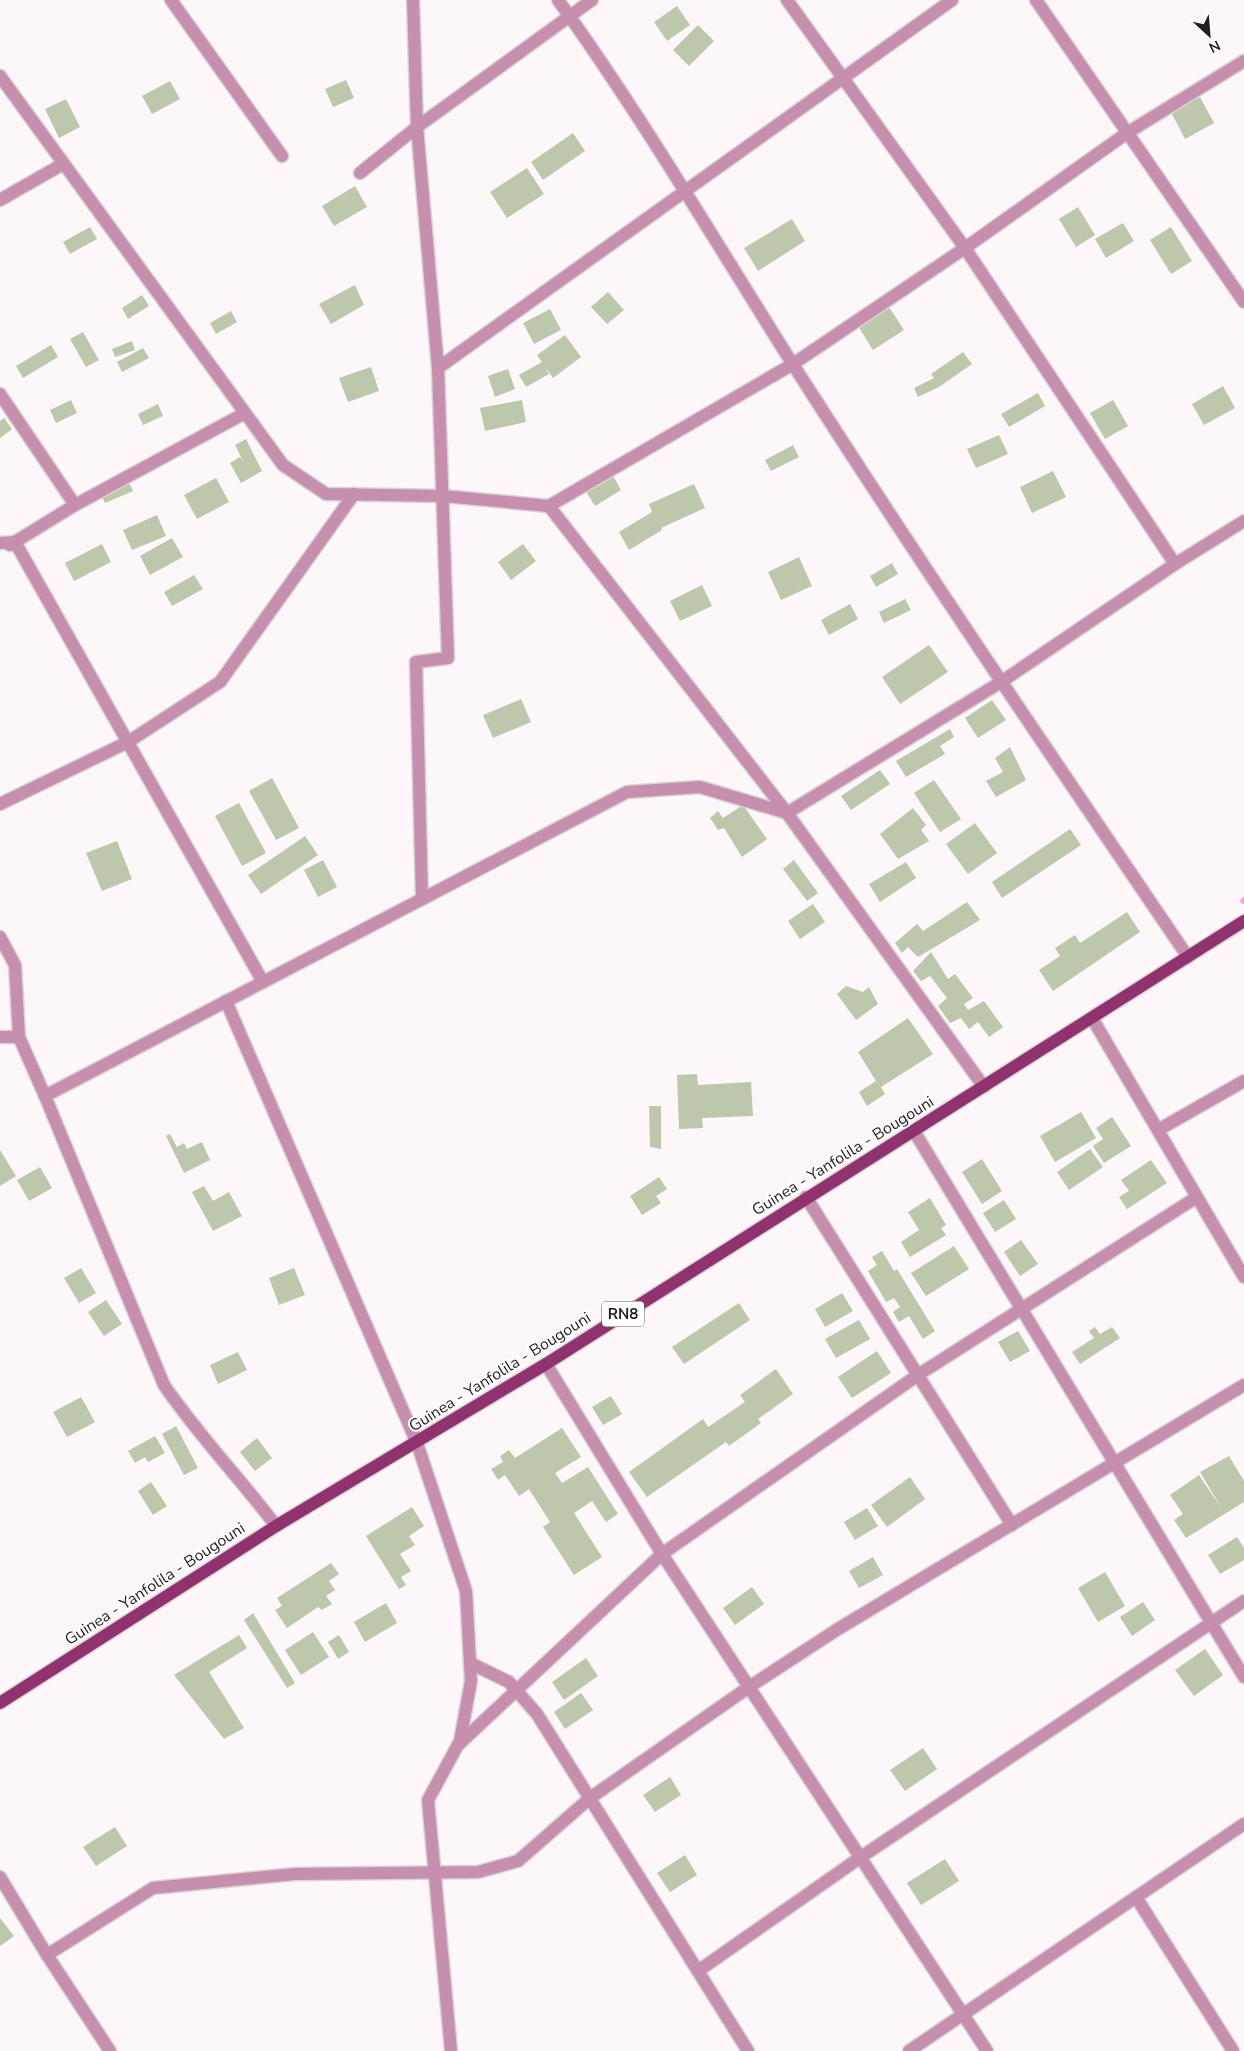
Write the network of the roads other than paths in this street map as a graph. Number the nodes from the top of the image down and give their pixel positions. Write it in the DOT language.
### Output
graph roads {
  1 [pos="171,0"];
  2 [pos="413,0"];
  3 [pos="558,0"];
  4 [pos="592,0"];
  5 [pos="787,0"];
  6 [pos="952,0"];
  7 [pos="1036,0"];
  8 [pos="569,16"];
  9 [pos="1244,61"];
  10 [pos="0,76"];
  11 [pos="844,78"];
  12 [pos="417,127"];
  13 [pos="1127,133"];
  14 [pos="282,156"];
  15 [pos="63,164"];
  16 [pos="360,173"];
  17 [pos="685,192"];
  18 [pos="0,200"];
  19 [pos="964,248"];
  20 [pos="1244,302"];
  21 [pos="793,364"];
  22 [pos="438,368"];
  23 [pos="0,394"];
  24 [pos="245,413"];
  25 [pos="354,494"];
  26 [pos="443,496"];
  27 [pos="76,505"];
  28 [pos="549,506"];
  29 [pos="1244,521"];
  30 [pos="15,542"];
  31 [pos="0,543"];
  32 [pos="0,551"];
  33 [pos="1175,564"];
  34 [pos="1000,682"];
  35 [pos="128,742"];
  36 [pos="0,804"];
  37 [pos="787,813"];
  38 [pos="422,899"];
  39 [pos="1244,921"];
  40 [pos="0,937"];
  41 [pos="1188,957"];
  42 [pos="263,982"];
  43 [pos="226,1001"];
  44 [pos="1092,1018"];
  45 [pos="0,1037"];
  46 [pos="19,1037"];
  47 [pos="1244,1081"];
  48 [pos="984,1087"];
  49 [pos="45,1096"];
  50 [pos="914,1130"];
  51 [pos="1158,1130"];
  52 [pos="1197,1196"];
  53 [pos="806,1197"];
  54 [pos="1244,1277"];
  55 [pos="1022,1307"];
  56 [pos="546,1364"];
  57 [pos="918,1375"];
  58 [pos="1244,1385"];
  59 [pos="416,1443"];
  60 [pos="1115,1463"];
  61 [pos="1012,1524"];
  62 [pos="276,1526"];
  63 [pos="662,1554"];
  64 [pos="1244,1601"];
  65 [pos="1213,1623"];
  66 [pos="470,1663"];
  67 [pos="1244,1676"];
  68 [pos="749,1687"];
  69 [pos="517,1690"];
  70 [pos="0,1703"];
  71 [pos="456,1747"];
  72 [pos="590,1798"];
  73 [pos="1244,1824"];
  74 [pos="861,1857"];
  75 [pos="435,1873"];
  76 [pos="0,1877"];
  77 [pos="1136,1897"];
  78 [pos="47,1955"];
  79 [pos="698,1971"];
  80 [pos="963,2014"];
  81 [pos="110,2051"];
  82 [pos="451,2051"];
  83 [pos="748,2051"];
  84 [pos="909,2051"];
  85 [pos="987,2051"];
  86 [pos="1233,2051"];
  1 -- 14 [label="street"];
  2 -- 12 [label="street"];
  3 -- 8 [label="street"];
  4 -- 8 [label="street"];
  5 -- 11 [label="street"];
  6 -- 11 [label="street"];
  7 -- 13 [label="street"];
  8 -- 12 [label="street"];
  8 -- 17 [label="street"];
  9 -- 13 [label="street"];
  10 -- 15 [label="street"];
  11 -- 17 [label="street"];
  11 -- 19 [label="street"];
  12 -- 16 [label="street"];
  12 -- 22 [label="street"];
  13 -- 19 [label="street"];
  13 -- 20 [label="street"];
  15 -- 18 [label="street"];
  15 -- 24 [label="street"];
  17 -- 21 [label="street"];
  17 -- 22 [label="street"];
  19 -- 21 [label="street"];
  19 -- 33 [label="street"];
  21 -- 28 [label="street"];
  21 -- 34 [label="street"];
  22 -- 26 [label="street"];
  23 -- 27 [label="street"];
  24 -- 25 [label="street"];
  24 -- 27 [label="street"];
  25 -- 26 [label="street"];
  25 -- 35 [label="street"];
  26 -- 28 [label="street"];
  26 -- 38 [label="street"];
  27 -- 30 [label="street"];
  28 -- 37 [label="street"];
  29 -- 33 [label="street"];
  30 -- 31 [label="street"];
  30 -- 32 [label="street"];
  30 -- 35 [label="street"];
  33 -- 34 [label="street"];
  34 -- 37 [label="street"];
  34 -- 41 [label="street"];
  35 -- 36 [label="street"];
  35 -- 42 [label="street"];
  37 -- 38 [label="street"];
  37 -- 48 [label="street"];
  38 -- 42 [label="street"];
  39 -- 41 [label="main road, Guinea - Yanfolila - Bougouni / RN8"];
  40 -- 46 [label="street"];
  41 -- 44 [label="main road, Guinea - Yanfolila - Bougouni / RN8"];
  42 -- 43 [label="street"];
  43 -- 49 [label="street"];
  43 -- 59 [label="street"];
  44 -- 48 [label="main road, Guinea - Yanfolila - Bougouni / RN8"];
  44 -- 51 [label="street"];
  45 -- 46 [label="street"];
  46 -- 49 [label="street"];
  47 -- 51 [label="street"];
  48 -- 50 [label="main road, Guinea - Yanfolila - Bougouni / RN8"];
  49 -- 62 [label="street"];
  50 -- 53 [label="main road, Guinea - Yanfolila - Bougouni / RN8"];
  50 -- 55 [label="street"];
  51 -- 52 [label="street"];
  52 -- 54 [label="street"];
  52 -- 55 [label="street"];
  53 -- 56 [label="main road, Guinea - Yanfolila - Bougouni / RN8"];
  53 -- 57 [label="street"];
  55 -- 57 [label="street"];
  55 -- 60 [label="street"];
  56 -- 59 [label="main road, Guinea - Yanfolila - Bougouni / RN8"];
  56 -- 63 [label="street"];
  57 -- 61 [label="street"];
  57 -- 63 [label="street"];
  58 -- 60 [label="street"];
  59 -- 62 [label="main road, Guinea - Yanfolila - Bougouni / RN8"];
  59 -- 66 [label="street"];
  60 -- 61 [label="street"];
  60 -- 65 [label="street"];
  61 -- 68 [label="street"];
  62 -- 70 [label="main road, Guinea - Yanfolila - Bougouni / RN8"];
  63 -- 68 [label="street"];
  63 -- 69 [label="street"];
  64 -- 65 [label="street"];
  65 -- 67 [label="street"];
  65 -- 74 [label="street"];
  66 -- 69 [label="street"];
  66 -- 71 [label="street"];
  68 -- 72 [label="street"];
  68 -- 74 [label="street"];
  69 -- 71 [label="street"];
  69 -- 72 [label="street"];
  71 -- 75 [label="street"];
  72 -- 75 [label="street"];
  72 -- 79 [label="street"];
  73 -- 77 [label="street"];
  74 -- 79 [label="street"];
  74 -- 80 [label="street"];
  75 -- 78 [label="street"];
  75 -- 82 [label="street"];
  76 -- 78 [label="street"];
  77 -- 80 [label="street"];
  77 -- 86 [label="street"];
  78 -- 81 [label="street"];
  79 -- 83 [label="street"];
  80 -- 84 [label="street"];
  80 -- 85 [label="street"];
}
